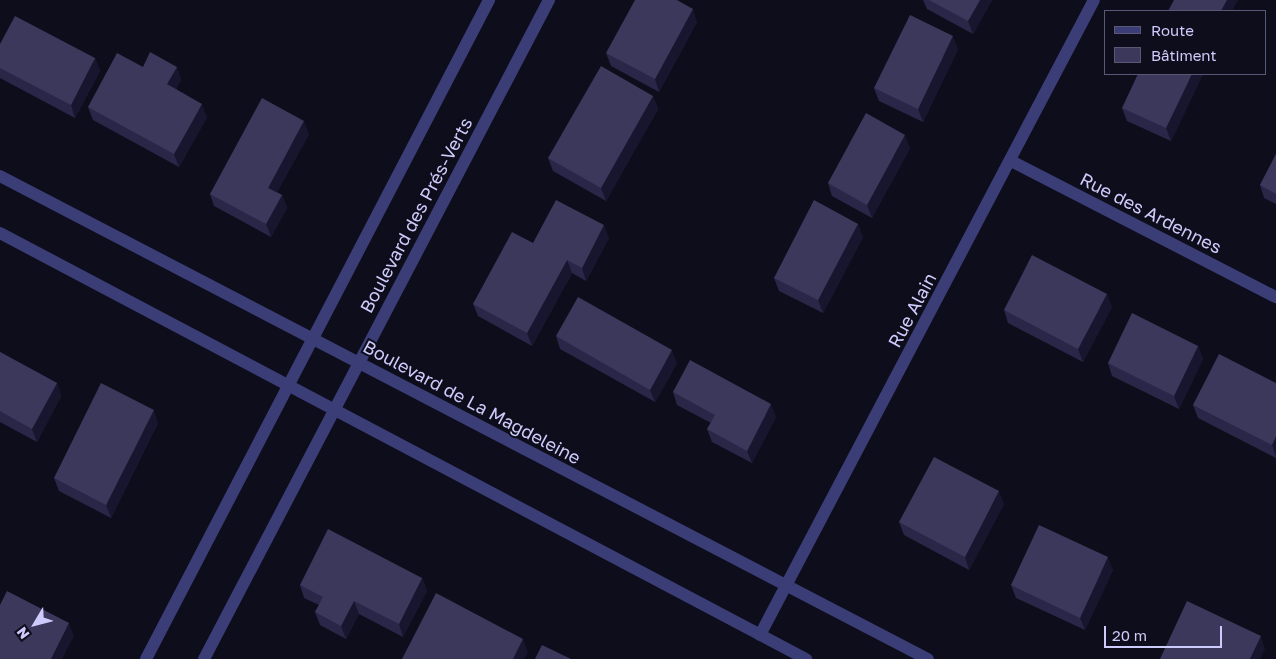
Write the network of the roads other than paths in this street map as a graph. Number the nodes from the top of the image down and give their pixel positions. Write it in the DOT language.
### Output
graph roads {
  1 [pos="489,0"];
  2 [pos="548,0"];
  3 [pos="1094,0"];
  4 [pos="1011,161"];
  5 [pos="0,176"];
  6 [pos="0,233"];
  7 [pos="1276,297"];
  8 [pos="312,338"];
  9 [pos="358,362"];
  10 [pos="288,386"];
  11 [pos="333,410"];
  12 [pos="786,585"];
  13 [pos="760,635"];
  14 [pos="146,659"];
  15 [pos="204,659"];
  16 [pos="806,659"];
  17 [pos="928,659"];
  1 -- 8 [label="street, Boulevard des Prés-Verts"];
  2 -- 9 [label="street, Boulevard des Prés-Verts"];
  3 -- 4 [label="street, Rue Alain"];
  4 -- 7 [label="street, Rue des Ardennes"];
  4 -- 12 [label="street, Rue Alain"];
  5 -- 8 [label="street, Boulevard de La Magdeleine"];
  6 -- 10 [label="street"];
  8 -- 9 [label="street, Boulevard de La Magdeleine"];
  8 -- 10 [label="street, Boulevard des Prés-Verts"];
  9 -- 11 [label="street, Boulevard des Prés-Verts"];
  9 -- 12 [label="street, Boulevard de La Magdeleine"];
  10 -- 11 [label="street"];
  10 -- 14 [label="street, Boulevard des Prés-Verts"];
  11 -- 13 [label="street"];
  11 -- 15 [label="street, Boulevard des Prés-Verts"];
  12 -- 13 [label="street, Rue Alain"];
  12 -- 17 [label="street, Boulevard de La Magdeleine"];
  13 -- 16 [label="street"];
}
